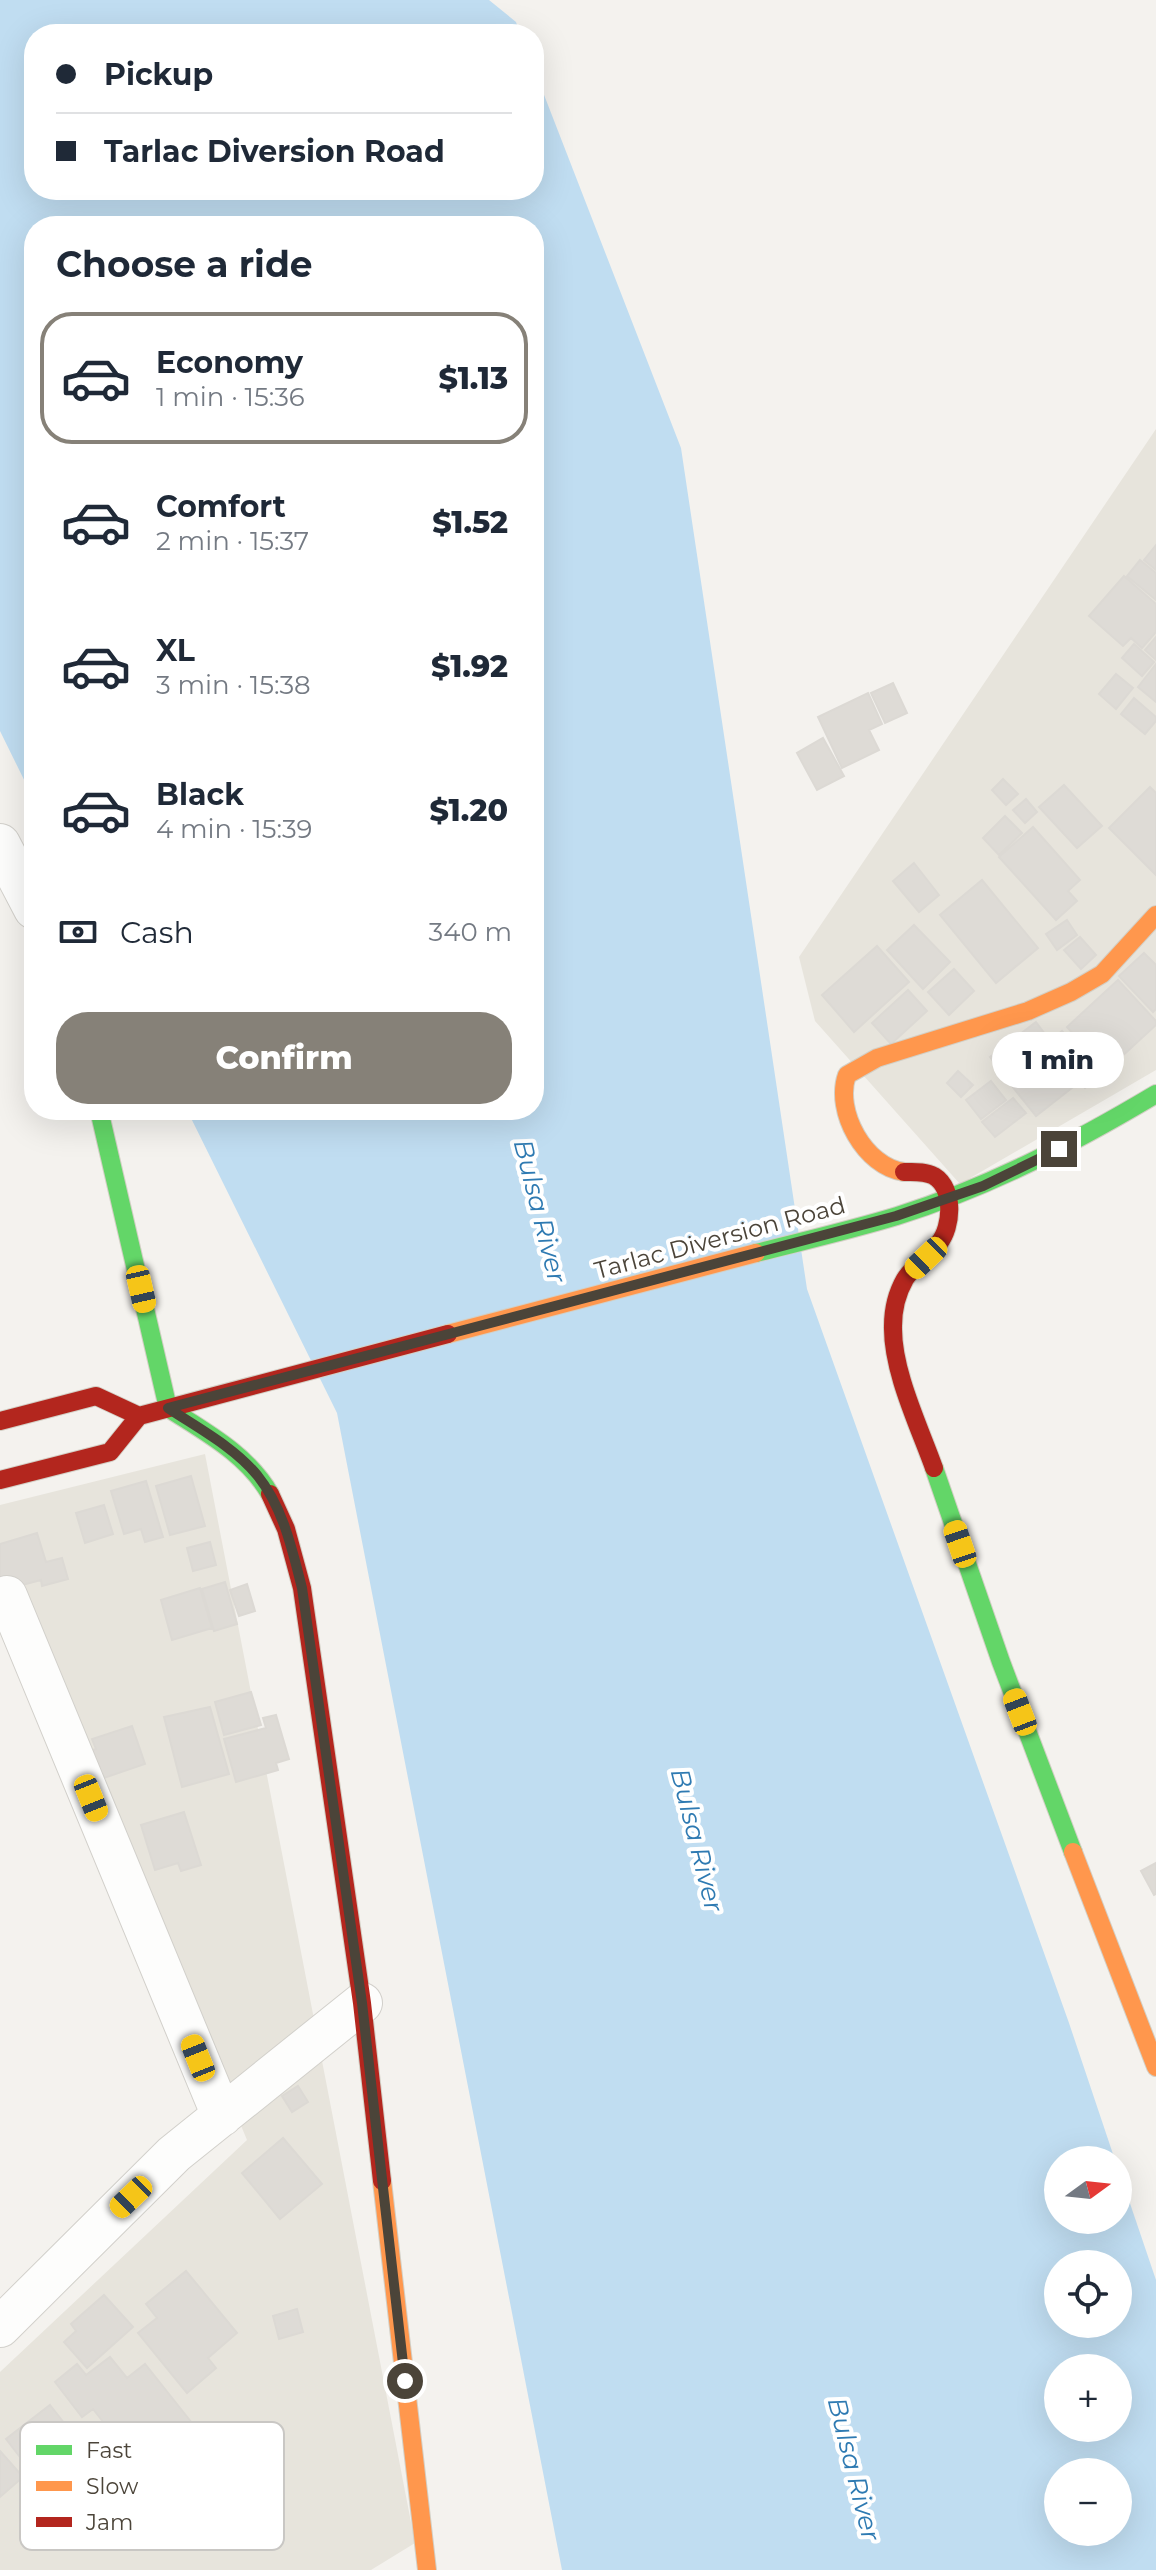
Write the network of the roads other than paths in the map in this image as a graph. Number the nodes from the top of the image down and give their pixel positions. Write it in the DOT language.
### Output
graph roads {
  1 [pos="0,844"];
  2 [pos="24,890"];
  3 [pos="1156,915"];
  4 [pos="1156,1094"];
  5 [pos="101,1120"];
  6 [pos="948,1199"];
  7 [pos="168,1408"];
  8 [pos="139,1416"];
  9 [pos="0,1421"];
  10 [pos="0,1480"];
  11 [pos="7,1596"];
  12 [pos="362,2003"];
  13 [pos="1156,2067"];
  14 [pos="222,2116"];
  15 [pos="0,2327"];
  16 [pos="427,2570"];
  1 -- 2 [label="street"];
  3 -- 6 [label="street"];
  4 -- 6 [label="street, Tarlac Diversion Road"];
  5 -- 7 [label="street"];
  6 -- 7 [label="street, Tarlac Diversion Road"];
  6 -- 13 [label="street"];
  7 -- 8 [label="street, Tarlac Diversion Road"];
  7 -- 12 [label="street"];
  8 -- 9 [label="street"];
  8 -- 10 [label="street"];
  11 -- 14 [label="street"];
  12 -- 14 [label="street"];
  12 -- 16 [label="street"];
  14 -- 15 [label="street"];
}
